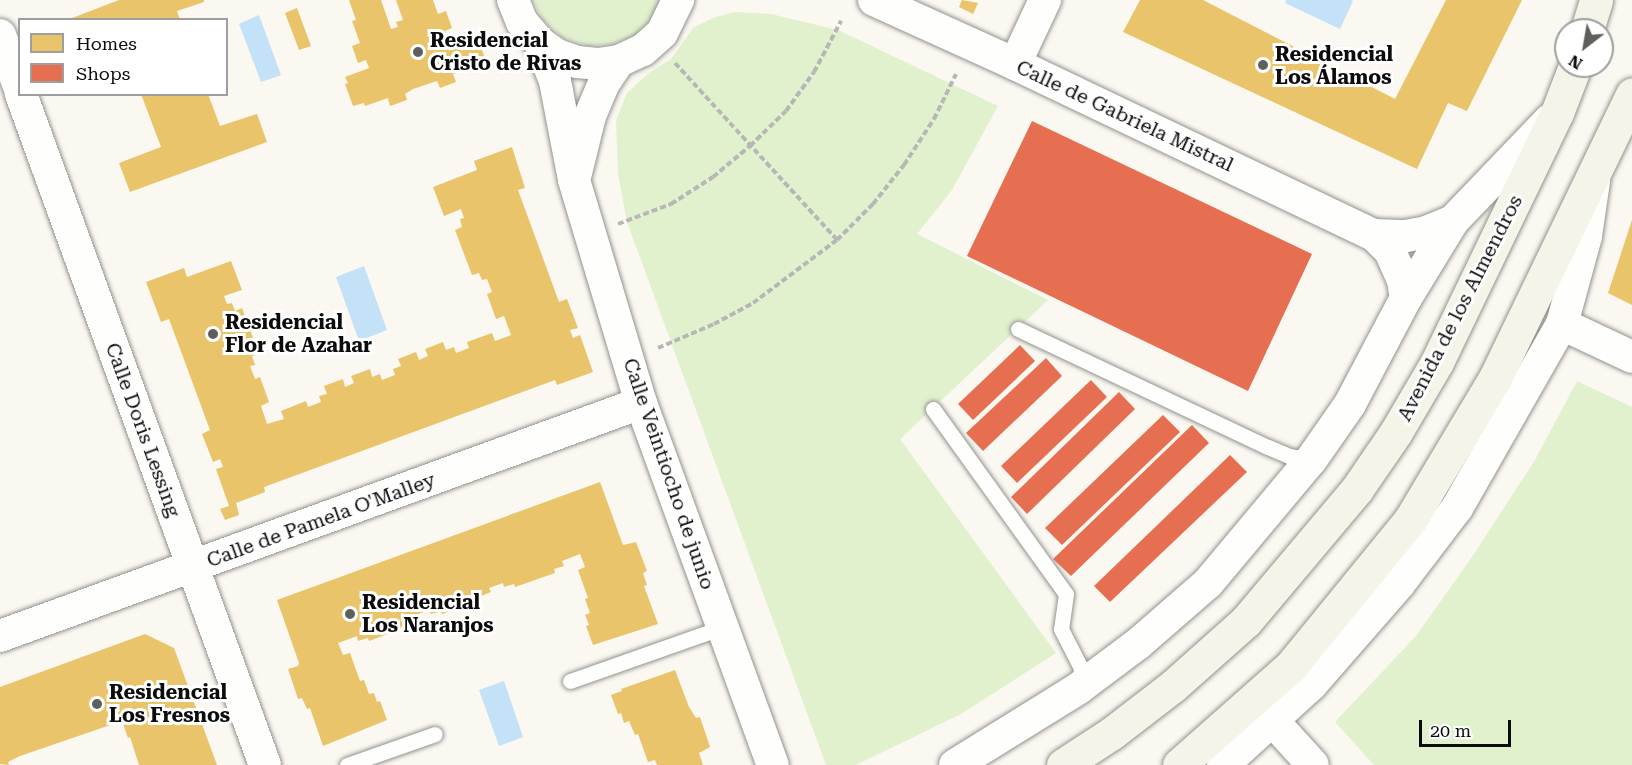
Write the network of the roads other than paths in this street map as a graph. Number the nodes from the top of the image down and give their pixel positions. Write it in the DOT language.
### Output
graph roads {
  1 [pos="513,0"];
  2 [pos="874,0"];
  3 [pos="1596,0"];
  4 [pos="1038,2"];
  5 [pos="685,4"];
  6 [pos="1591,18"];
  7 [pos="0,35"];
  8 [pos="540,43"];
  9 [pos="619,61"];
  10 [pos="1015,64"];
  11 [pos="1570,78"];
  12 [pos="18,84"];
  13 [pos="1632,94"];
  14 [pos="22,96"];
  15 [pos="1557,113"];
  16 [pos="1594,174"];
  17 [pos="574,180"];
  18 [pos="1453,221"];
  19 [pos="1374,235"];
  20 [pos="1406,298"];
  21 [pos="1562,324"];
  22 [pos="1018,329"];
  23 [pos="1632,357"];
  24 [pos="641,403"];
  25 [pos="933,409"];
  26 [pos="1311,460"];
  27 [pos="193,566"];
  28 [pos="723,627"];
  29 [pos="0,636"];
  30 [pos="570,681"];
  31 [pos="1079,688"];
  32 [pos="1273,721"];
  33 [pos="435,734"];
  34 [pos="265,765"];
  35 [pos="347,765"];
  36 [pos="773,765"];
  37 [pos="955,765"];
  38 [pos="1063,765"];
  39 [pos="1179,765"];
  40 [pos="1223,765"];
  41 [pos="1313,765"];
  1 -- 8 [label="street"];
  2 -- 10 [label="street, Calle de Gabriela Mistral"];
  3 -- 6 [label="street"];
  4 -- 10 [label="street"];
  5 -- 9 [label="street"];
  7 -- 12 [label="street"];
  8 -- 9 [label="street"];
  8 -- 17 [label="street, Calle Veintiocho de junio"];
  9 -- 17 [label="street"];
  10 -- 19 [label="street, Calle de Gabriela Mistral"];
  11 -- 15 [label="street, Avenida de los Almendros"];
  13 -- 16 [label="street"];
  14 -- 27 [label="street, Calle Doris Lessing"];
  15 -- 18 [label="street, Avenida de los Almendros"];
  15 -- 38 [label="street, Avenida de los Almendros"];
  16 -- 21 [label="street"];
  16 -- 39 [label="street"];
  17 -- 24 [label="street, Calle Veintiocho de junio"];
  18 -- 19 [label="street, Calle de Gabriela Mistral"];
  18 -- 20 [label="street, Avenida de los Almendros"];
  19 -- 20 [label="street, Calle de Gabriela Mistral"];
  20 -- 26 [label="street, Avenida de los Almendros"];
  21 -- 23 [label="street"];
  21 -- 32 [label="street"];
  22 -- 26 [label="lane"];
  24 -- 27 [label="street, Calle de Pamela O'Malley"];
  24 -- 28 [label="street, Calle Veintiocho de junio"];
  25 -- 31 [label="lane"];
  26 -- 31 [label="street, Avenida de los Almendros"];
  27 -- 29 [label="street, Calle de Pamela O'Malley"];
  27 -- 34 [label="street, Calle Doris Lessing"];
  28 -- 30 [label="lane"];
  28 -- 36 [label="street, Calle Veintiocho de junio"];
  31 -- 37 [label="street, Avenida de los Almendros"];
  32 -- 40 [label="street"];
  32 -- 41 [label="street"];
  33 -- 35 [label="lane"];
}
